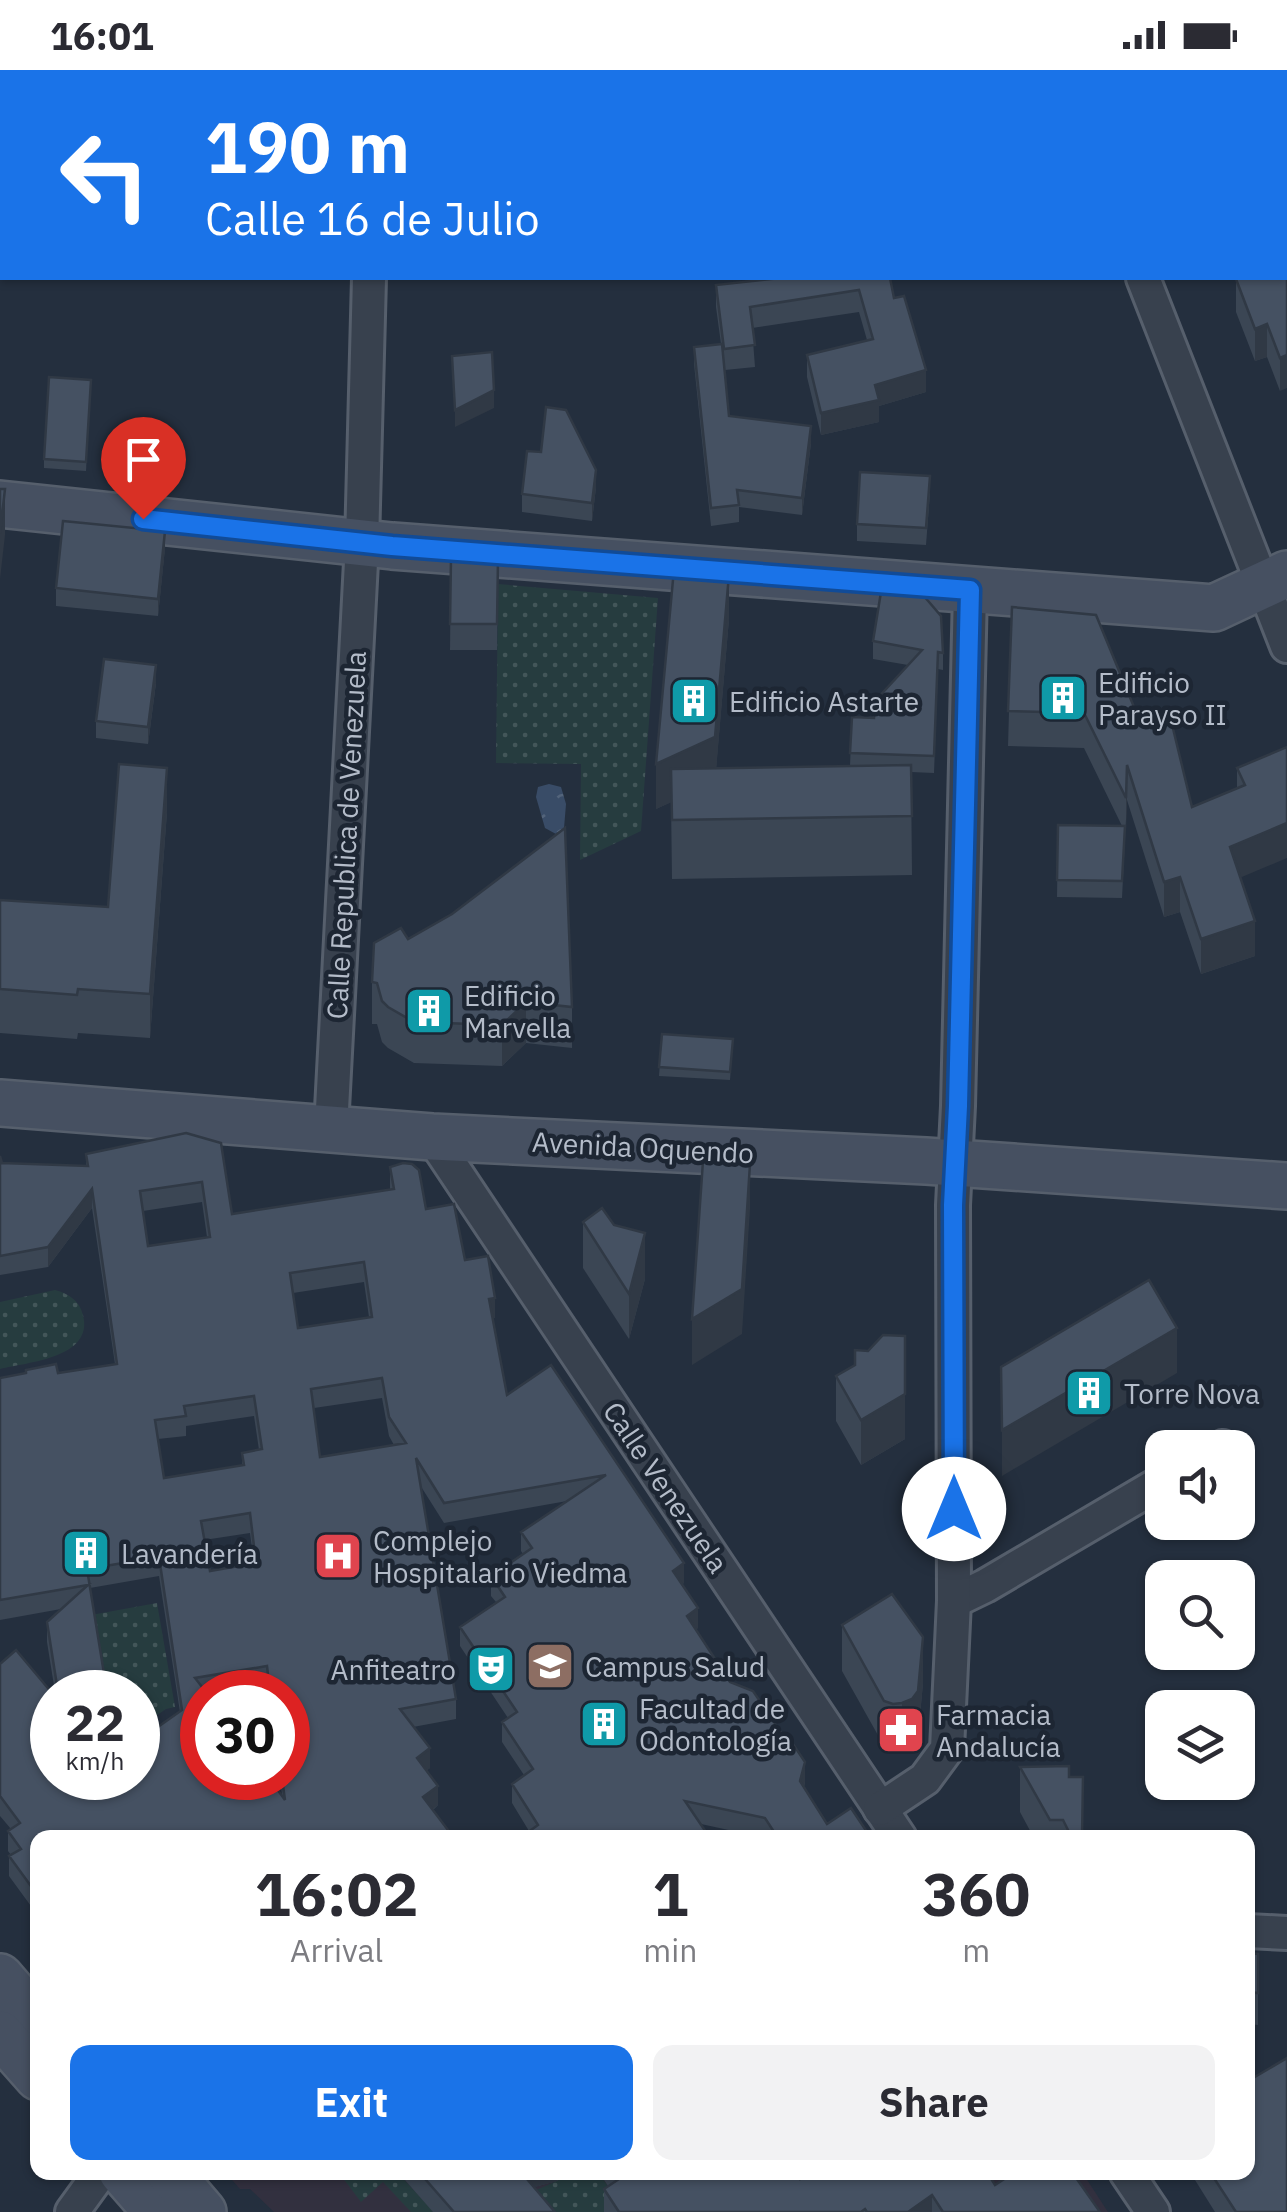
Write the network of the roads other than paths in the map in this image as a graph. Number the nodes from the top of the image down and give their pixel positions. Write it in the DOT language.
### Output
graph roads {
  1 [pos="370,280"];
  2 [pos="1144,280"];
  3 [pos="0,504"];
  4 [pos="362,543"];
  5 [pos="1274,580"];
  6 [pos="970,590"];
  7 [pos="1287,646"];
  8 [pos="0,1103"];
  9 [pos="331,1128"];
  10 [pos="432,1137"];
  11 [pos="956,1164"];
  12 [pos="1287,1186"];
  13 [pos="1145,1492"];
  14 [pos="954,1601"];
  15 [pos="880,1809"];
  16 [pos="894,1830"];
  17 [pos="1255,1931"];
  18 [pos="1287,1933"];
  19 [pos="0,1977"];
  20 [pos="30,2011"];
  21 [pos="0,2034"];
  22 [pos="30,2068"];
  23 [pos="95,2180"];
  24 [pos="129,2180"];
  25 [pos="176,2180"];
  26 [pos="1131,2180"];
  27 [pos="72,2212"];
  28 [pos="156,2212"];
  29 [pos="203,2212"];
  30 [pos="1152,2212"];
  1 -- 4 [label="street, Calle Republica de Venezuela"];
  2 -- 5 [label="street"];
  3 -- 4 [label="main road"];
  4 -- 6 [label="main road"];
  4 -- 9 [label="street, Calle Republica de Venezuela"];
  5 -- 6 [label="main road"];
  5 -- 7 [label="street"];
  6 -- 11 [label="street"];
  8 -- 9 [label="main road, Avenida Oquendo"];
  9 -- 10 [label="main road, Avenida Oquendo"];
  10 -- 11 [label="main road, Avenida Oquendo"];
  10 -- 15 [label="street, Calle Venezuela"];
  11 -- 12 [label="main road, Avenida Oquendo"];
  11 -- 14 [label="street"];
  13 -- 14 [label="street"];
  14 -- 15 [label="street"];
  15 -- 16 [label="street, Calle Venezuela"];
  17 -- 18 [label="street"];
  19 -- 20 [label="main road"];
  21 -- 22 [label="main road"];
  23 -- 27 [label="street"];
  24 -- 28 [label="main road"];
  25 -- 29 [label="main road"];
  26 -- 30 [label="street"];
}
